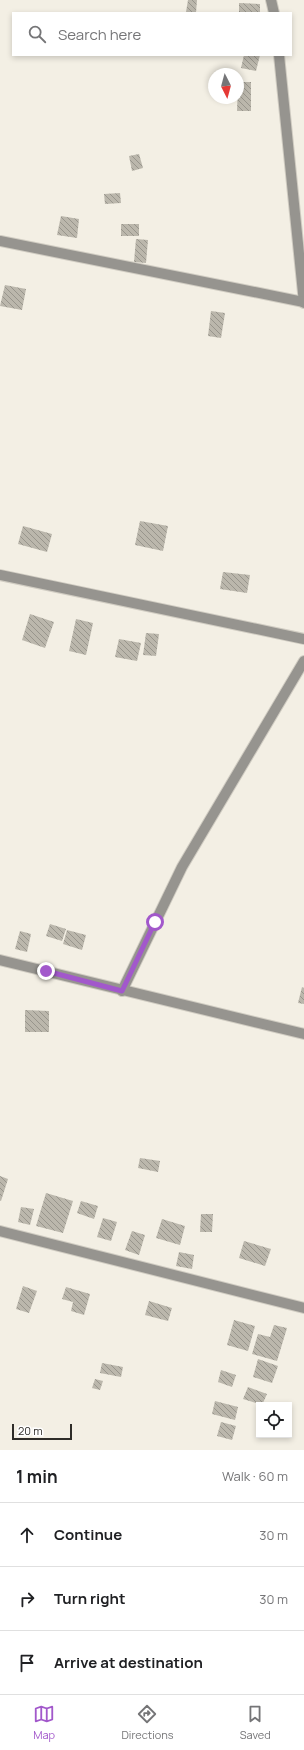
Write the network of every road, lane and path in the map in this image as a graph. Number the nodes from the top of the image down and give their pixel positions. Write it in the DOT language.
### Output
graph roads {
  1 [pos="270,0"];
  2 [pos="274,12"];
  3 [pos="279,56"];
  4 [pos="0,241"];
  5 [pos="304,302"];
  6 [pos="0,575"];
  7 [pos="304,639"];
  8 [pos="304,661"];
  9 [pos="0,960"];
  10 [pos="122,991"];
  11 [pos="304,1034"];
  12 [pos="0,1231"];
  13 [pos="304,1308"];
  1 -- 2 [label="street"];
  3 -- 5 [label="street"];
  4 -- 5 [label="street"];
  6 -- 7 [label="street"];
  8 -- 10 [label="street"];
  9 -- 10 [label="street"];
  10 -- 11 [label="street"];
  12 -- 13 [label="street"];
}
